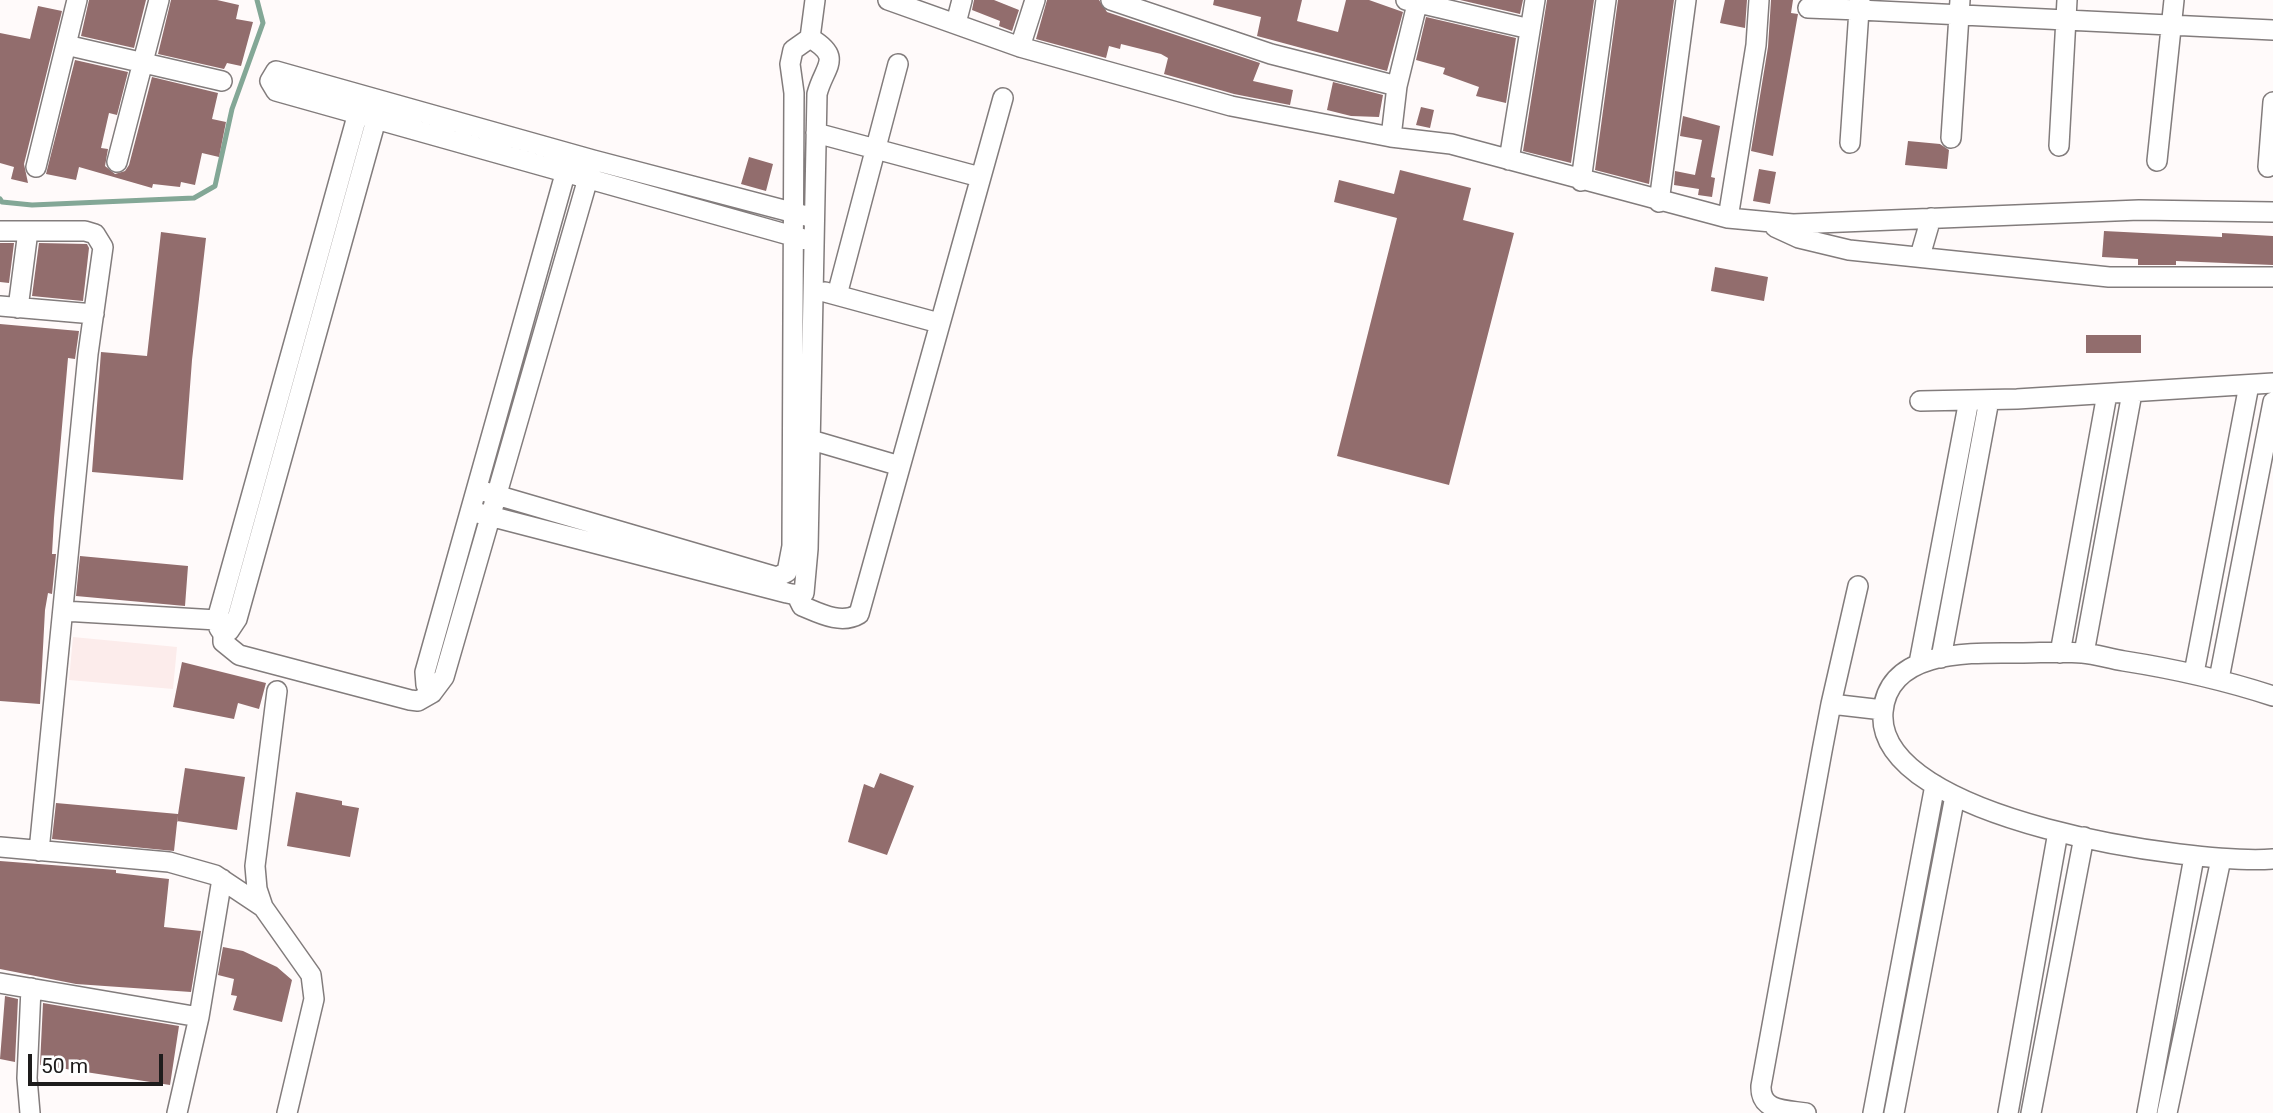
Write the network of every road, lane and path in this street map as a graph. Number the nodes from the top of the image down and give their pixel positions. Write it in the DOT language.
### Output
graph roads {
  1 [pos="77,0"];
  2 [pos="159,0"];
  3 [pos="815,0"];
  4 [pos="888,0"];
  5 [pos="962,0"];
  6 [pos="1035,0"];
  7 [pos="1111,0"];
  8 [pos="1535,0"];
  9 [pos="1606,0"];
  10 [pos="1686,0"];
  11 [pos="1759,0"];
  12 [pos="2067,0"];
  13 [pos="2174,0"];
  14 [pos="1414,1"];
  15 [pos="1859,5"];
  16 [pos="1960,7"];
  17 [pos="1808,8"];
  18 [pos="2066,20"];
  19 [pos="956,23"];
  20 [pos="2172,25"];
  21 [pos="1530,29"];
  22 [pos="2273,30"];
  23 [pos="810,38"];
  24 [pos="66,45"];
  25 [pos="1020,47"];
  26 [pos="143,63"];
  27 [pos="898,64"];
  28 [pos="222,81"];
  29 [pos="1397,86"];
  30 [pos="1003,98"];
  31 [pos="2273,102"];
  32 [pos="816,133"];
  33 [pos="1391,137"];
  34 [pos="1951,138"];
  35 [pos="1850,143"];
  36 [pos="2059,146"];
  37 [pos="876,149"];
  38 [pos="1509,160"];
  39 [pos="2157,161"];
  40 [pos="117,162"];
  41 [pos="568,164"];
  42 [pos="36,167"];
  43 [pos="2269,167"];
  44 [pos="590,170"];
  45 [pos="980,177"];
  46 [pos="1581,181"];
  47 [pos="1659,202"];
  48 [pos="2273,212"];
  49 [pos="805,216"];
  50 [pos="1728,218"];
  51 [pos="1931,218"];
  52 [pos="1763,222"];
  53 [pos="0,231"];
  54 [pos="28,231"];
  55 [pos="805,240"];
  56 [pos="1920,256"];
  57 [pos="2273,277"];
  58 [pos="804,288"];
  59 [pos="837,295"];
  60 [pos="9,307"];
  61 [pos="94,314"];
  62 [pos="939,323"];
  63 [pos="2273,383"];
  64 [pos="2249,385"];
  65 [pos="2132,393"];
  66 [pos="2107,394"];
  67 [pos="1969,400"];
  68 [pos="1989,400"];
  69 [pos="1920,401"];
  70 [pos="2273,402"];
  71 [pos="802,437"];
  72 [pos="900,466"];
  73 [pos="487,493"];
  74 [pos="481,514"];
  75 [pos="1858,586"];
  76 [pos="796,594"];
  77 [pos="63,611"];
  78 [pos="220,627"];
  79 [pos="2060,653"];
  80 [pos="2084,653"];
  81 [pos="1941,658"];
  82 [pos="1919,663"];
  83 [pos="2194,673"];
  84 [pos="2219,679"];
  85 [pos="277,691"];
  86 [pos="2273,696"];
  87 [pos="1831,705"];
  88 [pos="1882,710"];
  89 [pos="1935,785"];
  90 [pos="1955,796"];
  91 [pos="2058,832"];
  92 [pos="2084,837"];
  93 [pos="0,847"];
  94 [pos="39,851"];
  95 [pos="2194,858"];
  96 [pos="2221,859"];
  97 [pos="2273,859"];
  98 [pos="222,879"];
  99 [pos="263,907"];
  100 [pos="0,983"];
  101 [pos="31,988"];
  102 [pos="199,1017"];
  103 [pos="30,1113"];
  104 [pos="177,1113"];
  105 [pos="287,1113"];
  106 [pos="1806,1113"];
  107 [pos="1873,1113"];
  108 [pos="1894,1113"];
  109 [pos="2008,1113"];
  110 [pos="2031,1113"];
  111 [pos="2147,1113"];
  112 [pos="2167,1113"];
  1 -- 24 [label="street"];
  2 -- 26 [label="street"];
  3 -- 23 [label="street"];
  4 -- 19 [label="street"];
  5 -- 19 [label="street"];
  6 -- 25 [label="street"];
  7 -- 29 [label="street"];
  8 -- 21 [label="street"];
  9 -- 46 [label="street"];
  10 -- 47 [label="street"];
  11 -- 50 [label="street"];
  12 -- 18 [label="street"];
  13 -- 20 [label="street"];
  14 -- 21 [label="street"];
  14 -- 29 [label="street"];
  15 -- 16 [label="street"];
  15 -- 17 [label="street"];
  15 -- 35 [label="street"];
  16 -- 18 [label="street"];
  16 -- 34 [label="street"];
  18 -- 20 [label="street"];
  18 -- 36 [label="street"];
  19 -- 25 [label="street"];
  20 -- 22 [label="street"];
  20 -- 39 [label="street"];
  21 -- 38 [label="street"];
  23 -- 32 [label="street"];
  23 -- 49 [label="street"];
  24 -- 26 [label="street"];
  24 -- 42 [label="street"];
  25 -- 33 [label="street"];
  26 -- 28 [label="street"];
  26 -- 40 [label="street"];
  27 -- 37 [label="street"];
  29 -- 33 [label="street"];
  30 -- 45 [label="street"];
  31 -- 43 [label="street"];
  32 -- 37 [label="street"];
  32 -- 49 [label="street"];
  33 -- 38 [label="street"];
  37 -- 45 [label="street"];
  37 -- 59 [label="street"];
  38 -- 46 [label="street"];
  41 -- 44 [label="street"];
  41 -- 73 [label="street"];
  41 -- 78 [label="street"];
  44 -- 49 [label="street"];
  44 -- 55 [label="street"];
  44 -- 73 [label="street"];
  45 -- 62 [label="street"];
  46 -- 47 [label="street"];
  47 -- 50 [label="street"];
  48 -- 51 [label="street"];
  49 -- 55 [label="street"];
  50 -- 52 [label="street"];
  51 -- 52 [label="street"];
  51 -- 56 [label="street"];
  52 -- 56 [label="street"];
  53 -- 54 [label="street"];
  54 -- 60 [label="street"];
  54 -- 61 [label="street"];
  55 -- 58 [label="street"];
  56 -- 57 [label="street"];
  58 -- 59 [label="street"];
  58 -- 71 [label="street"];
  59 -- 62 [label="street"];
  60 -- 61 [label="street"];
  61 -- 77 [label="street"];
  62 -- 72 [label="street"];
  63 -- 64 [label="street"];
  64 -- 65 [label="street"];
  64 -- 83 [label="street"];
  65 -- 66 [label="street"];
  65 -- 80 [label="street"];
  66 -- 68 [label="street"];
  66 -- 79 [label="street"];
  67 -- 68 [label="street"];
  67 -- 69 [label="street"];
  67 -- 82 [label="street"];
  68 -- 81 [label="street"];
  70 -- 84 [label="street"];
  71 -- 72 [label="street"];
  71 -- 73 [label="street"];
  71 -- 76 [label="street"];
  72 -- 76 [label="street"];
  73 -- 74 [label="street"];
  74 -- 76 [label="street"];
  74 -- 78 [label="street"];
  75 -- 87 [label="street"];
  77 -- 78 [label="street"];
  77 -- 94 [label="street"];
  79 -- 80 [label="street"];
  79 -- 81 [label="street"];
  80 -- 83 [label="street"];
  81 -- 82 [label="street"];
  82 -- 88 [label="street"];
  83 -- 84 [label="street"];
  84 -- 86 [label="street"];
  85 -- 99 [label="street"];
  87 -- 88 [label="street"];
  87 -- 106 [label="street"];
  88 -- 89 [label="street"];
  89 -- 90 [label="street"];
  89 -- 107 [label="street"];
  90 -- 91 [label="street"];
  90 -- 108 [label="street"];
  91 -- 92 [label="street"];
  91 -- 109 [label="street"];
  92 -- 95 [label="street"];
  92 -- 110 [label="street"];
  93 -- 94 [label="street"];
  94 -- 98 [label="street"];
  95 -- 96 [label="street"];
  95 -- 111 [label="street"];
  96 -- 97 [label="street"];
  96 -- 112 [label="street"];
  98 -- 99 [label="street"];
  98 -- 102 [label="street"];
  99 -- 105 [label="street"];
  100 -- 101 [label="street"];
  101 -- 102 [label="street"];
  101 -- 103 [label="street"];
  102 -- 104 [label="street"];
}
